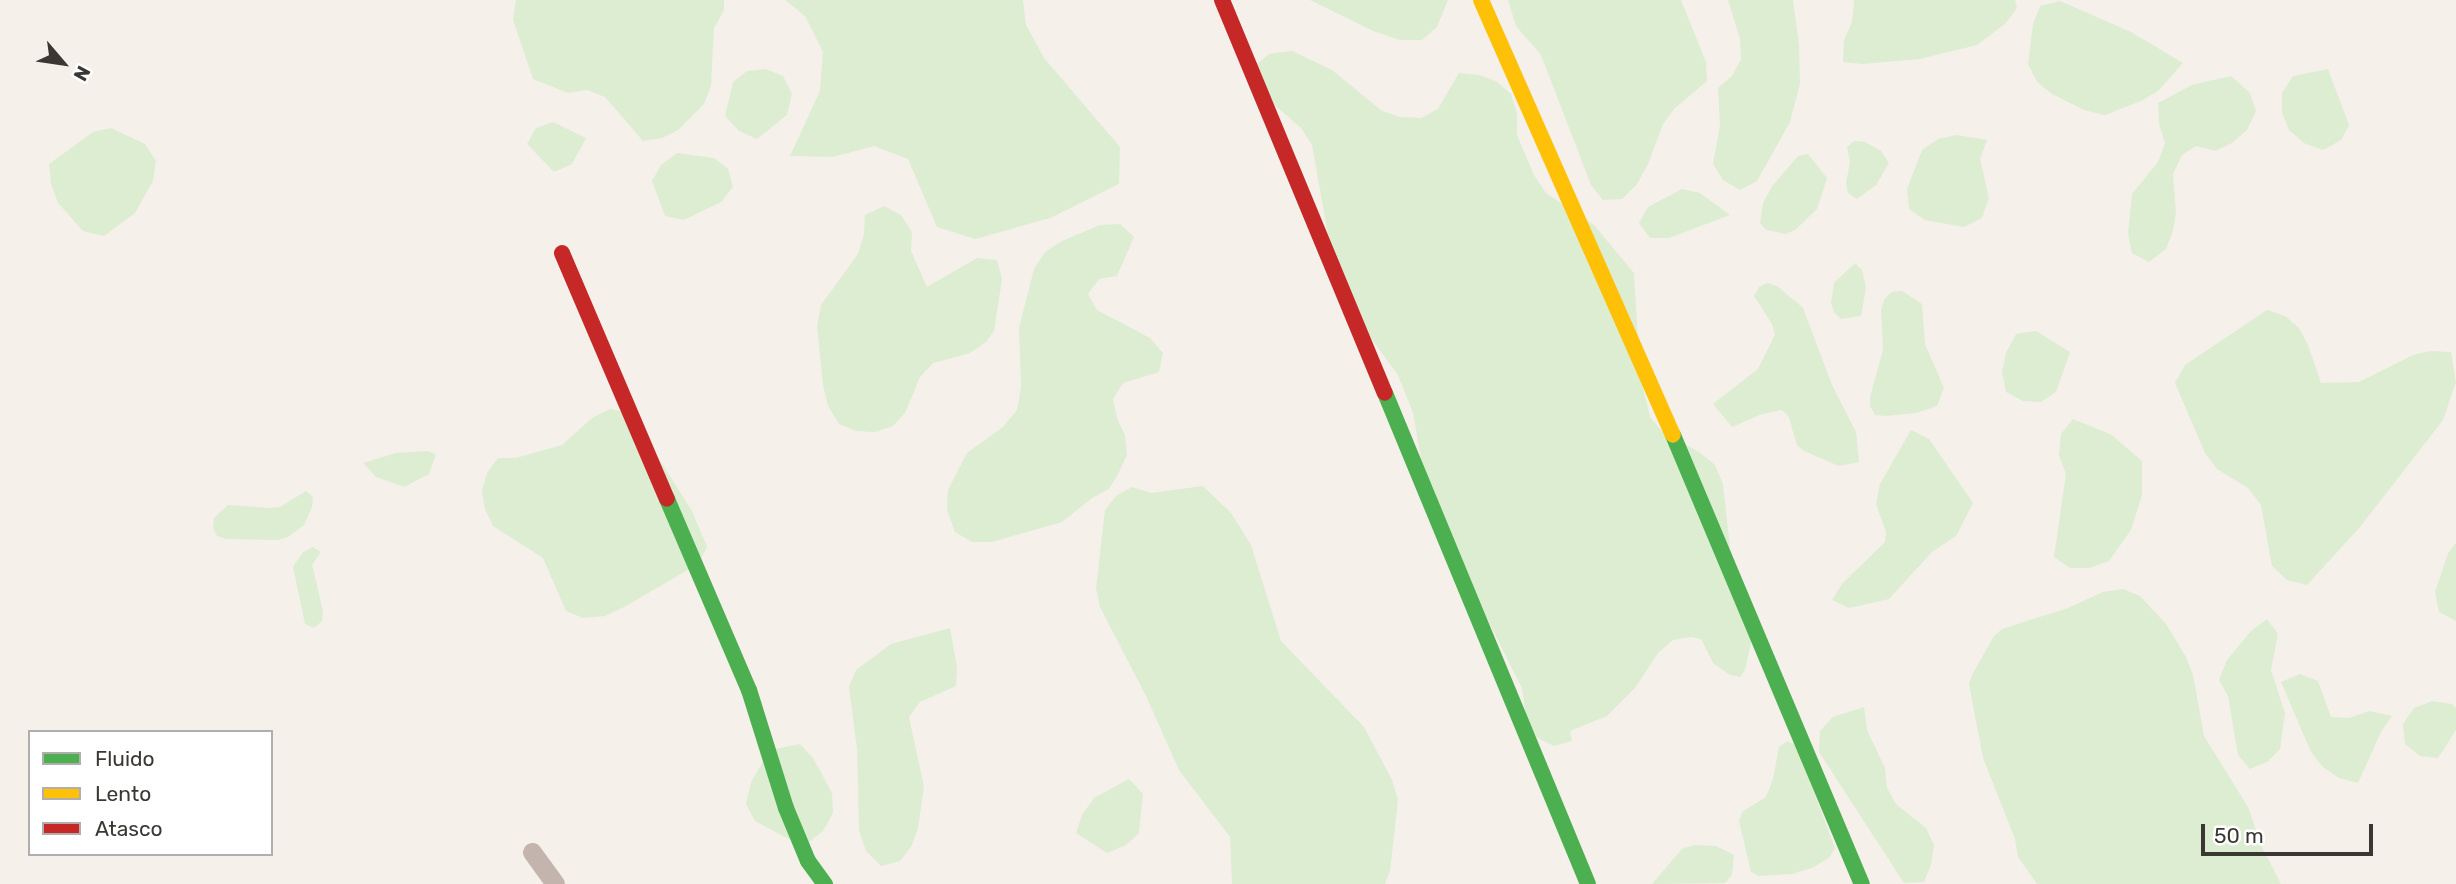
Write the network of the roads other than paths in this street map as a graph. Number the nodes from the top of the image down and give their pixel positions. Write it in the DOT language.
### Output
graph roads {
  1 [pos="1222,0"];
  2 [pos="1481,0"];
  3 [pos="562,253"];
  4 [pos="532,852"];
  5 [pos="555,884"];
  6 [pos="825,884"];
  7 [pos="1588,884"];
  8 [pos="1862,884"];
  1 -- 7 [label="street"];
  2 -- 8 [label="street"];
  3 -- 6 [label="street"];
  4 -- 5 [label="street"];
}
